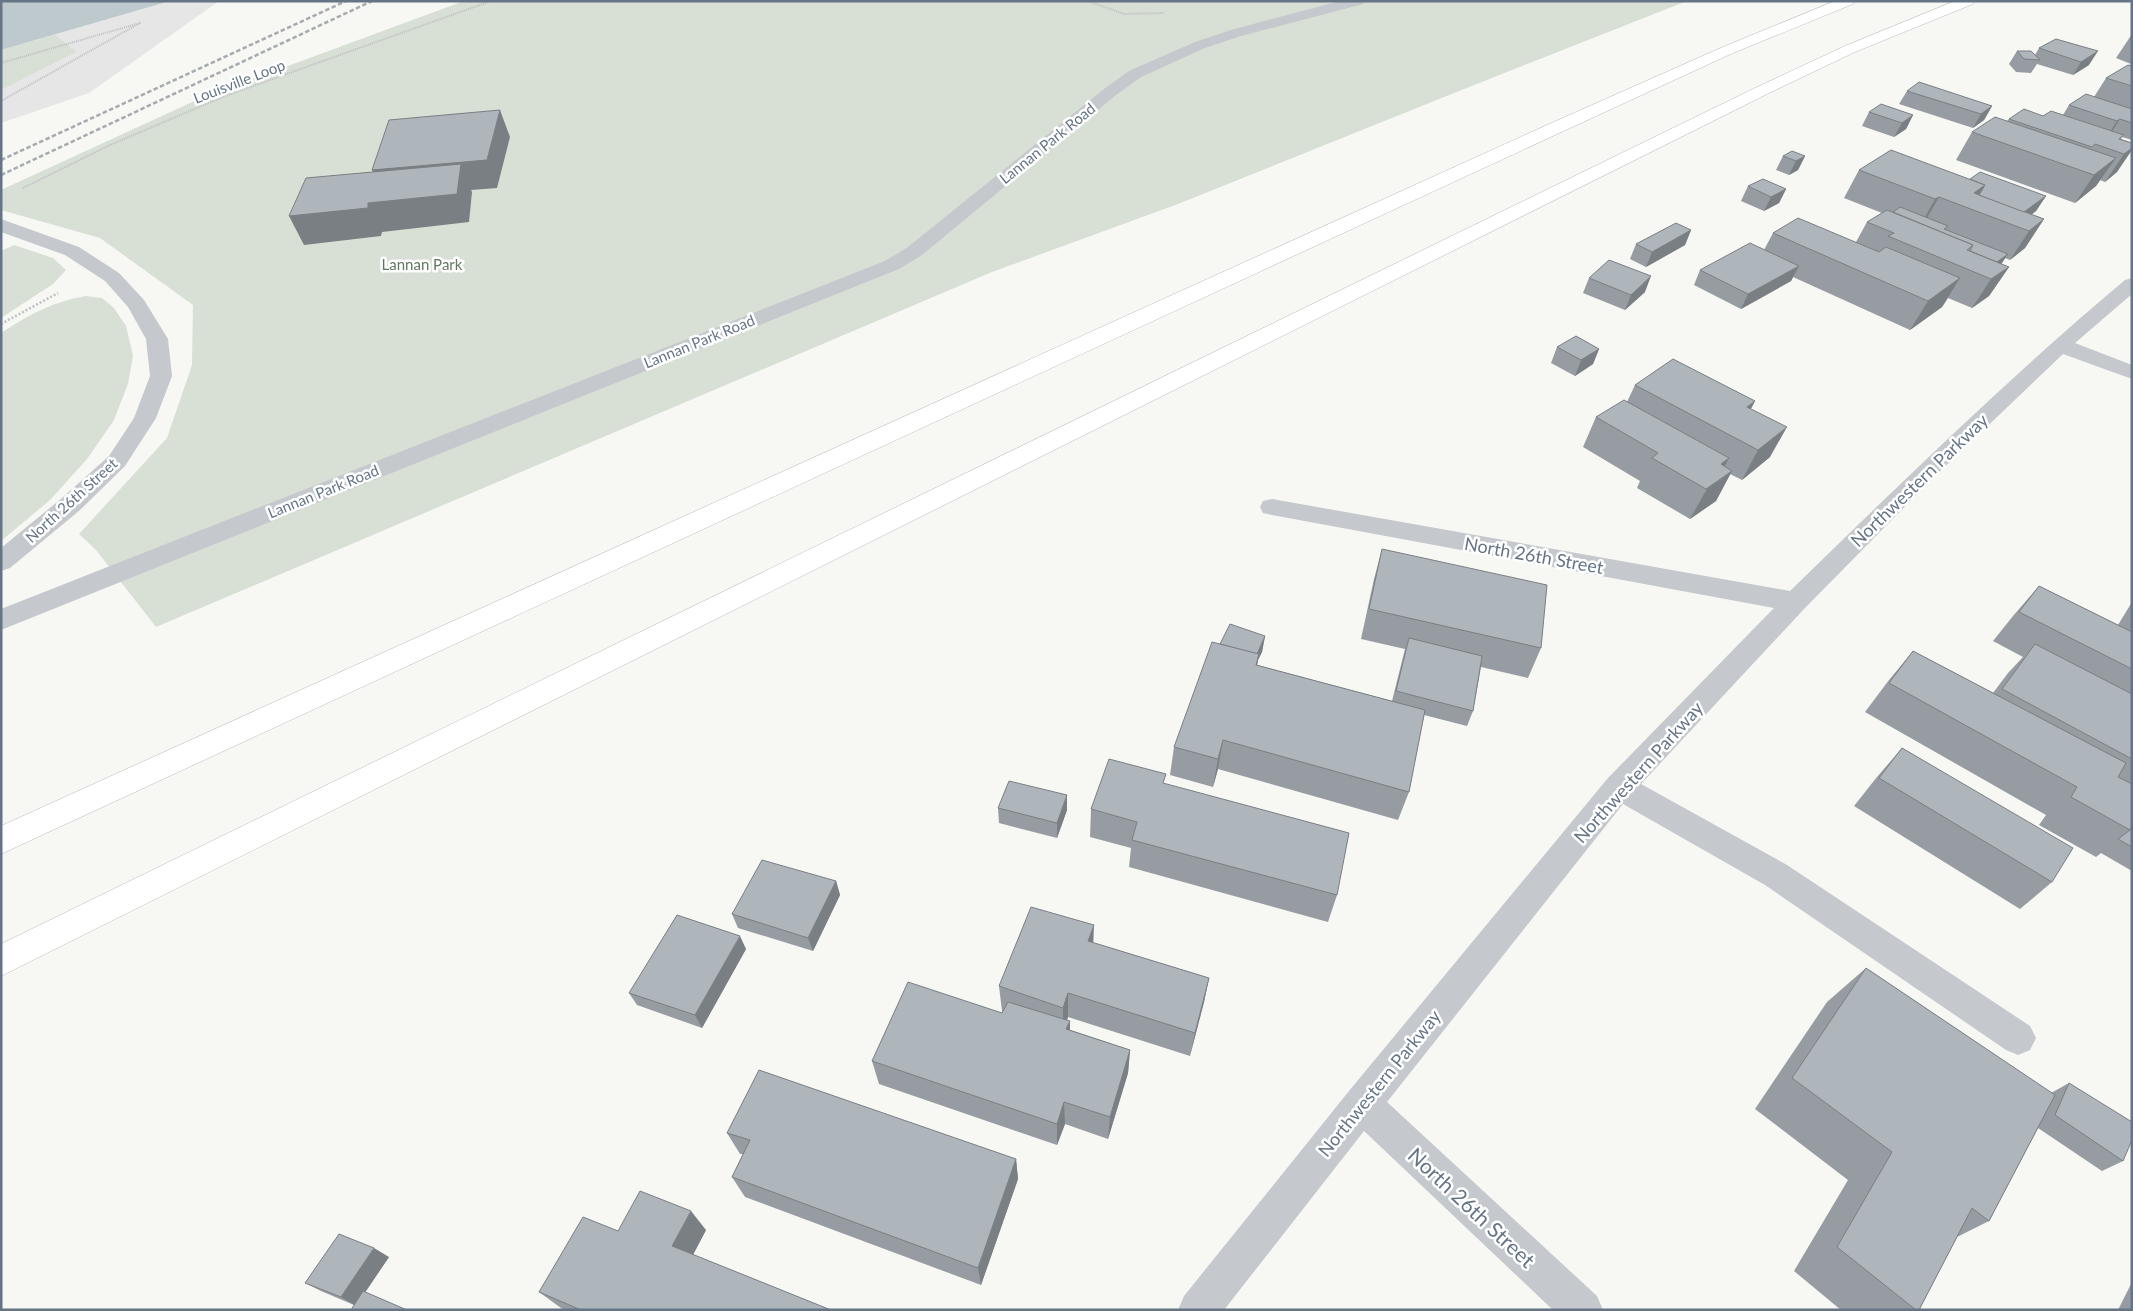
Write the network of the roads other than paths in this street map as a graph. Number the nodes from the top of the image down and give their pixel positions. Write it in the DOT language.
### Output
graph roads {
  1 [pos="1358,1"];
  2 [pos="1848,1"];
  3 [pos="1968,1"];
  4 [pos="1,225"];
  5 [pos="2132,284"];
  6 [pos="2060,345"];
  7 [pos="2132,374"];
  8 [pos="1272,508"];
  9 [pos="1,562"];
  10 [pos="1796,602"];
  11 [pos="1,620"];
  12 [pos="1619,787"];
  13 [pos="1,841"];
  14 [pos="1,961"];
  15 [pos="2018,1038"];
  16 [pos="1362,1104"];
  17 [pos="1198,1310"];
  18 [pos="1583,1310"];
  1 -- 11 [label="street, Lannan Park Road"];
  2 -- 13 [label="highway"];
  3 -- 14 [label="highway"];
  4 -- 9 [label="street, North 26th Street"];
  5 -- 6 [label="street, Northwestern Parkway"];
  6 -- 7 [label="street"];
  6 -- 10 [label="street, Northwestern Parkway"];
  8 -- 10 [label="street, North 26th Street"];
  10 -- 12 [label="street, Northwestern Parkway"];
  12 -- 15 [label="street"];
  12 -- 16 [label="street, Northwestern Parkway"];
  16 -- 17 [label="street, Northwestern Parkway"];
  16 -- 18 [label="street, North 26th Street"];
}
